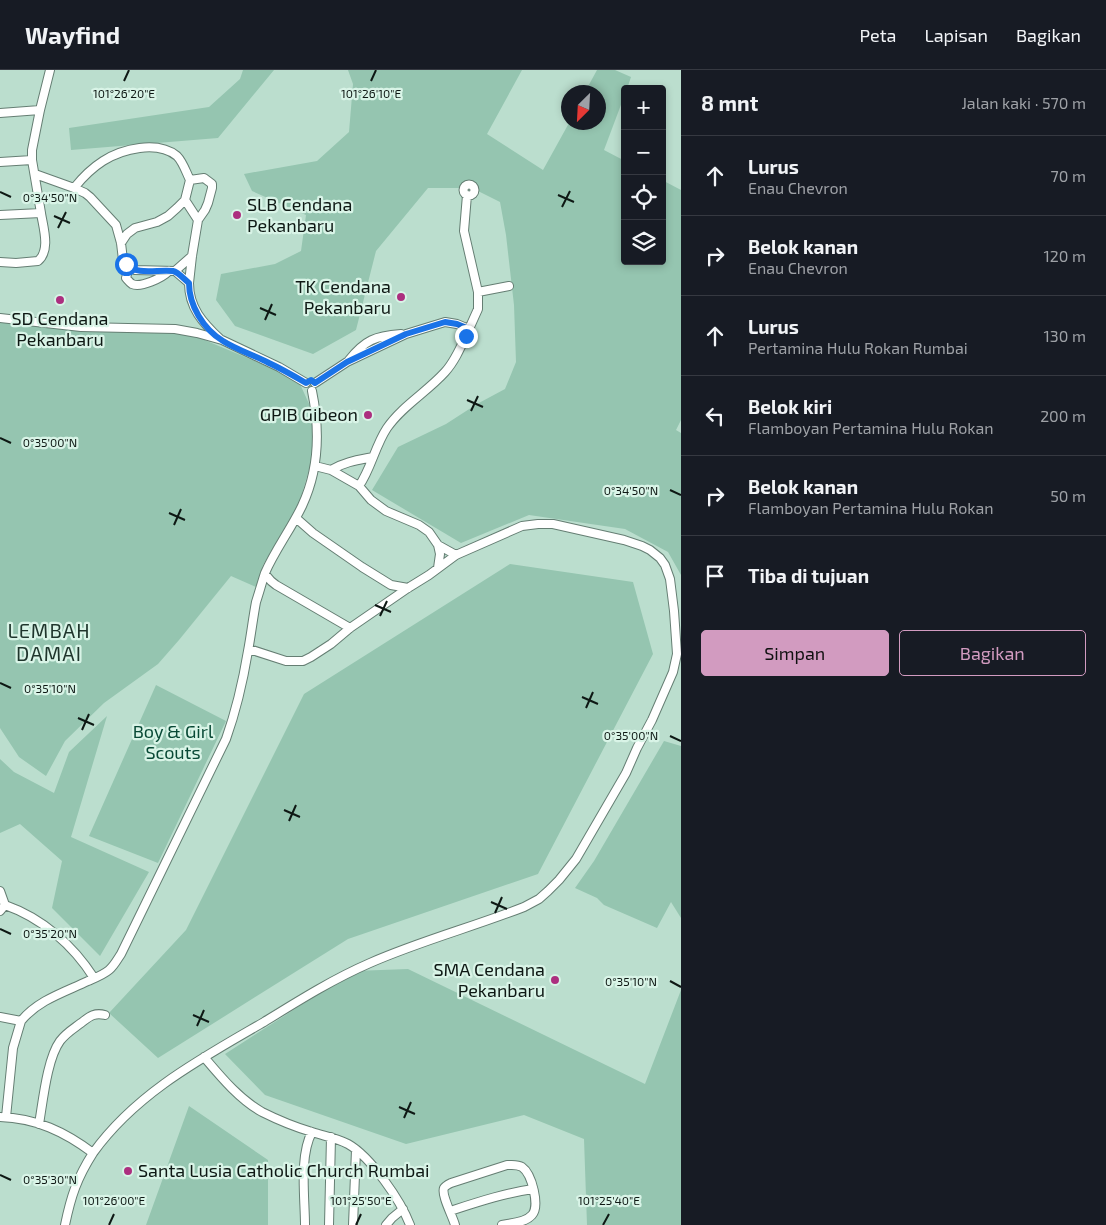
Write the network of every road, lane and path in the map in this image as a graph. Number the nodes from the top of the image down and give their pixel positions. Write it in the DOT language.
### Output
graph roads {
  1 [pos="50,70"];
  2 [pos="40,110"];
  3 [pos="0,113"];
  4 [pos="32,160"];
  5 [pos="0,162"];
  6 [pos="35,174"];
  7 [pos="190,180"];
  8 [pos="74,188"];
  9 [pos="467,195"];
  10 [pos="186,200"];
  11 [pos="41,213"];
  12 [pos="0,215"];
  13 [pos="198,220"];
  14 [pos="116,225"];
  15 [pos="135,228"];
  16 [pos="121,243"];
  17 [pos="192,256"];
  18 [pos="0,262"];
  19 [pos="129,267"];
  20 [pos="172,271"];
  21 [pos="189,283"];
  22 [pos="509,286"];
  23 [pos="478,292"];
  24 [pos="0,318"];
  25 [pos="469,329"];
  26 [pos="222,340"];
  27 [pos="306,383"];
  28 [pos="315,383"];
  29 [pos="312,391"];
  30 [pos="373,457"];
  31 [pos="316,466"];
  32 [pos="331,470"];
  33 [pos="359,486"];
  34 [pos="296,518"];
  35 [pos="438,544"];
  36 [pos="456,555"];
  37 [pos="438,568"];
  38 [pos="265,574"];
  39 [pos="391,585"];
  40 [pos="408,588"];
  41 [pos="394,599"];
  42 [pos="350,628"];
  43 [pos="248,649"];
  44 [pos="0,890"];
  45 [pos="3,908"];
  46 [pos="94,978"];
  47 [pos="105,1015"];
  48 [pos="0,1017"];
  49 [pos="21,1021"];
  50 [pos="204,1057"];
  51 [pos="3,1117"];
  52 [pos="39,1124"];
  53 [pos="312,1132"];
  54 [pos="330,1137"];
  55 [pos="356,1150"];
  56 [pos="93,1153"];
  57 [pos="533,1189"];
  58 [pos="403,1209"];
  59 [pos="450,1211"];
  60 [pos="65,1225"];
  61 [pos="305,1225"];
  62 [pos="329,1225"];
  63 [pos="353,1225"];
  64 [pos="386,1225"];
  65 [pos="410,1225"];
  66 [pos="456,1225"];
  67 [pos="502,1225"];
  1 -- 2 [label="street"];
  2 -- 3 [label="street"];
  2 -- 4 [label="street"];
  4 -- 5 [label="street"];
  4 -- 6 [label="street"];
  6 -- 8 [label="street"];
  6 -- 11 [label="street"];
  7 -- 8 [label="street"];
  7 -- 10 [label="street"];
  7 -- 13 [label="street"];
  8 -- 14 [label="street"];
  9 -- 23 [label="street"];
  10 -- 13 [label="street"];
  10 -- 15 [label="street"];
  11 -- 12 [label="street"];
  11 -- 18 [label="street"];
  13 -- 17 [label="street"];
  14 -- 15 [label="street"];
  14 -- 16 [label="street"];
  15 -- 16 [label="street"];
  16 -- 19 [label="street"];
  17 -- 20 [label="street"];
  17 -- 21 [label="street"];
  19 -- 20 [label="street"];
  19 -- 20 [label="street"];
  20 -- 21 [label="street"];
  21 -- 26 [label="street"];
  22 -- 23 [label="street"];
  23 -- 25 [label="street"];
  24 -- 26 [label="street"];
  25 -- 28 [label="street"];
  25 -- 30 [label="street"];
  26 -- 27 [label="street"];
  27 -- 28 [label="street"];
  27 -- 29 [label="street"];
  28 -- 29 [label="street"];
  29 -- 31 [label="street"];
  30 -- 32 [label="street"];
  30 -- 33 [label="street"];
  31 -- 32 [label="street"];
  31 -- 34 [label="street"];
  32 -- 33 [label="street"];
  33 -- 35 [label="street"];
  34 -- 38 [label="street"];
  34 -- 39 [label="street"];
  35 -- 36 [label="street"];
  35 -- 37 [label="street"];
  36 -- 37 [label="street"];
  36 -- 50 [label="street"];
  37 -- 40 [label="street"];
  38 -- 42 [label="street"];
  38 -- 43 [label="street"];
  39 -- 40 [label="street"];
  39 -- 41 [label="street"];
  40 -- 41 [label="street"];
  41 -- 42 [label="street"];
  42 -- 43 [label="street"];
  43 -- 46 [label="street"];
  44 -- 45 [label="street"];
  45 -- 46 [label="street"];
  46 -- 49 [label="street"];
  47 -- 52 [label="street"];
  48 -- 49 [label="street"];
  49 -- 51 [label="street"];
  50 -- 53 [label="street"];
  50 -- 56 [label="street"];
  51 -- 52 [label="street"];
  52 -- 56 [label="street"];
  53 -- 54 [label="street"];
  53 -- 61 [label="street"];
  54 -- 55 [label="street"];
  54 -- 62 [label="street"];
  55 -- 58 [label="street"];
  55 -- 63 [label="street"];
  56 -- 60 [label="street"];
  57 -- 59 [label="street"];
  57 -- 59 [label="street"];
  57 -- 67 [label="street"];
  58 -- 64 [label="street"];
  58 -- 65 [label="street"];
  59 -- 66 [label="street"];
}
